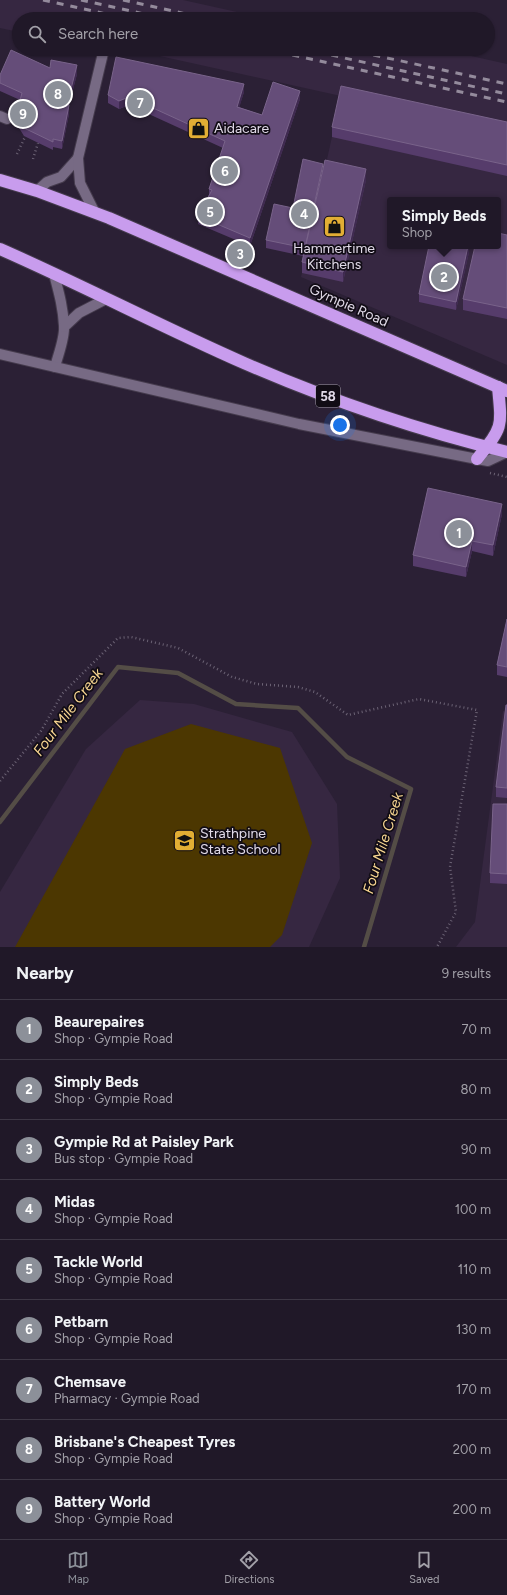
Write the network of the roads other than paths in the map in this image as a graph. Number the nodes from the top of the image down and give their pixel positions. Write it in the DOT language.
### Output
graph roads {
  1 [pos="102,56"];
  2 [pos="78,158"];
  3 [pos="0,180"];
  4 [pos="37,191"];
  5 [pos="94,211"];
  6 [pos="0,249"];
  7 [pos="54,274"];
  8 [pos="106,299"];
  9 [pos="64,328"];
  10 [pos="0,354"];
  11 [pos="55,367"];
  12 [pos="503,389"];
  13 [pos="487,447"];
  14 [pos="507,452"];
  15 [pos="477,459"];
  1 -- 2 [label="street"];
  2 -- 4 [label="street"];
  2 -- 5 [label="street"];
  3 -- 4 [label="highway, Gympie Road"];
  4 -- 5 [label="highway, Gympie Road"];
  5 -- 12 [label="highway, Gympie Road"];
  6 -- 7 [label="highway, 58"];
  7 -- 8 [label="highway, 58"];
  7 -- 9 [label="street"];
  8 -- 9 [label="street"];
  8 -- 13 [label="highway, 58"];
  9 -- 11 [label="street"];
  10 -- 11 [label="street"];
  11 -- 15 [label="street"];
  12 -- 13 [label="highway"];
  13 -- 14 [label="highway, 58"];
  13 -- 15 [label="highway"];
  14 -- 15 [label="street"];
}
